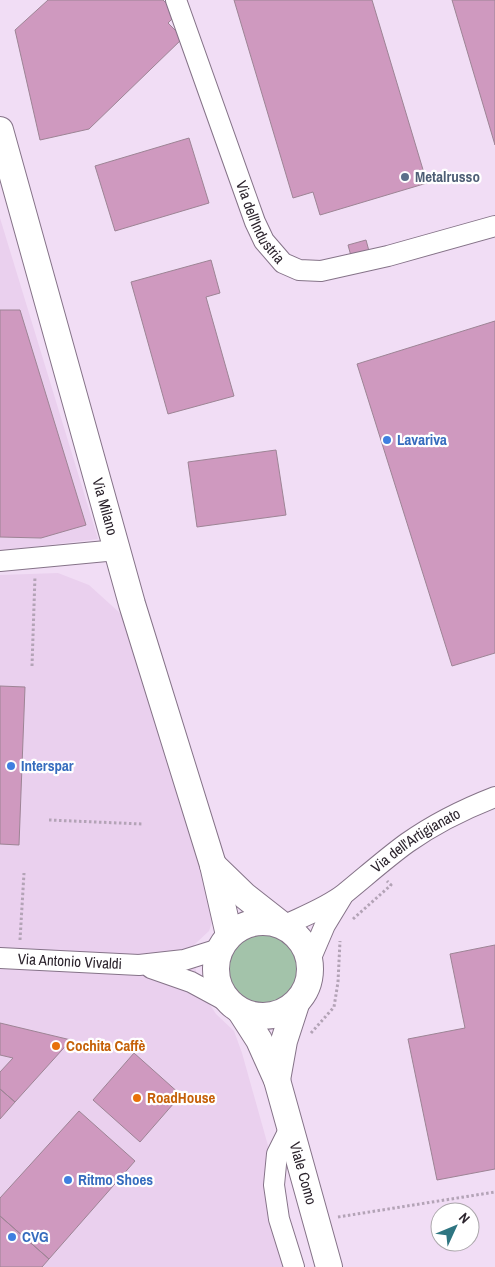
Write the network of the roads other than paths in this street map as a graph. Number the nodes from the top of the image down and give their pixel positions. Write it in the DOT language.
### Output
graph roads {
  1 [pos="176,0"];
  2 [pos="1,138"];
  3 [pos="495,226"];
  4 [pos="117,550"];
  5 [pos="0,561"];
  6 [pos="495,797"];
  7 [pos="213,865"];
  8 [pos="343,895"];
  9 [pos="283,926"];
  10 [pos="224,942"];
  11 [pos="9,959"];
  12 [pos="310,960"];
  13 [pos="139,965"];
  14 [pos="296,1004"];
  15 [pos="234,1007"];
  16 [pos="277,1080"];
  17 [pos="290,1128"];
  18 [pos="294,1267"];
  19 [pos="329,1267"];
  1 -- 3 [label="street, Via dell'Industria"];
  2 -- 4 [label="main road, Via Milano"];
  4 -- 5 [label="street"];
  4 -- 7 [label="main road, Via Milano"];
  6 -- 8 [label="street, Via dell'Artigianato"];
  7 -- 9 [label="main road"];
  7 -- 10 [label="main road, Via Milano"];
  8 -- 9 [label="street, Via dell'Artigianato"];
  8 -- 12 [label="street, Via dell'Artigianato"];
  9 -- 10 [label="main road"];
  9 -- 12 [label="main road"];
  10 -- 13 [label="street"];
  10 -- 15 [label="main road"];
  11 -- 13 [label="street, Via Antonio Vivaldi"];
  12 -- 14 [label="main road"];
  13 -- 15 [label="street"];
  14 -- 15 [label="main road"];
  14 -- 16 [label="main road"];
  15 -- 16 [label="main road, Viale Como"];
  16 -- 17 [label="main road, Viale Como"];
  17 -- 18 [label="street"];
  17 -- 19 [label="main road, Viale Como"];
}
